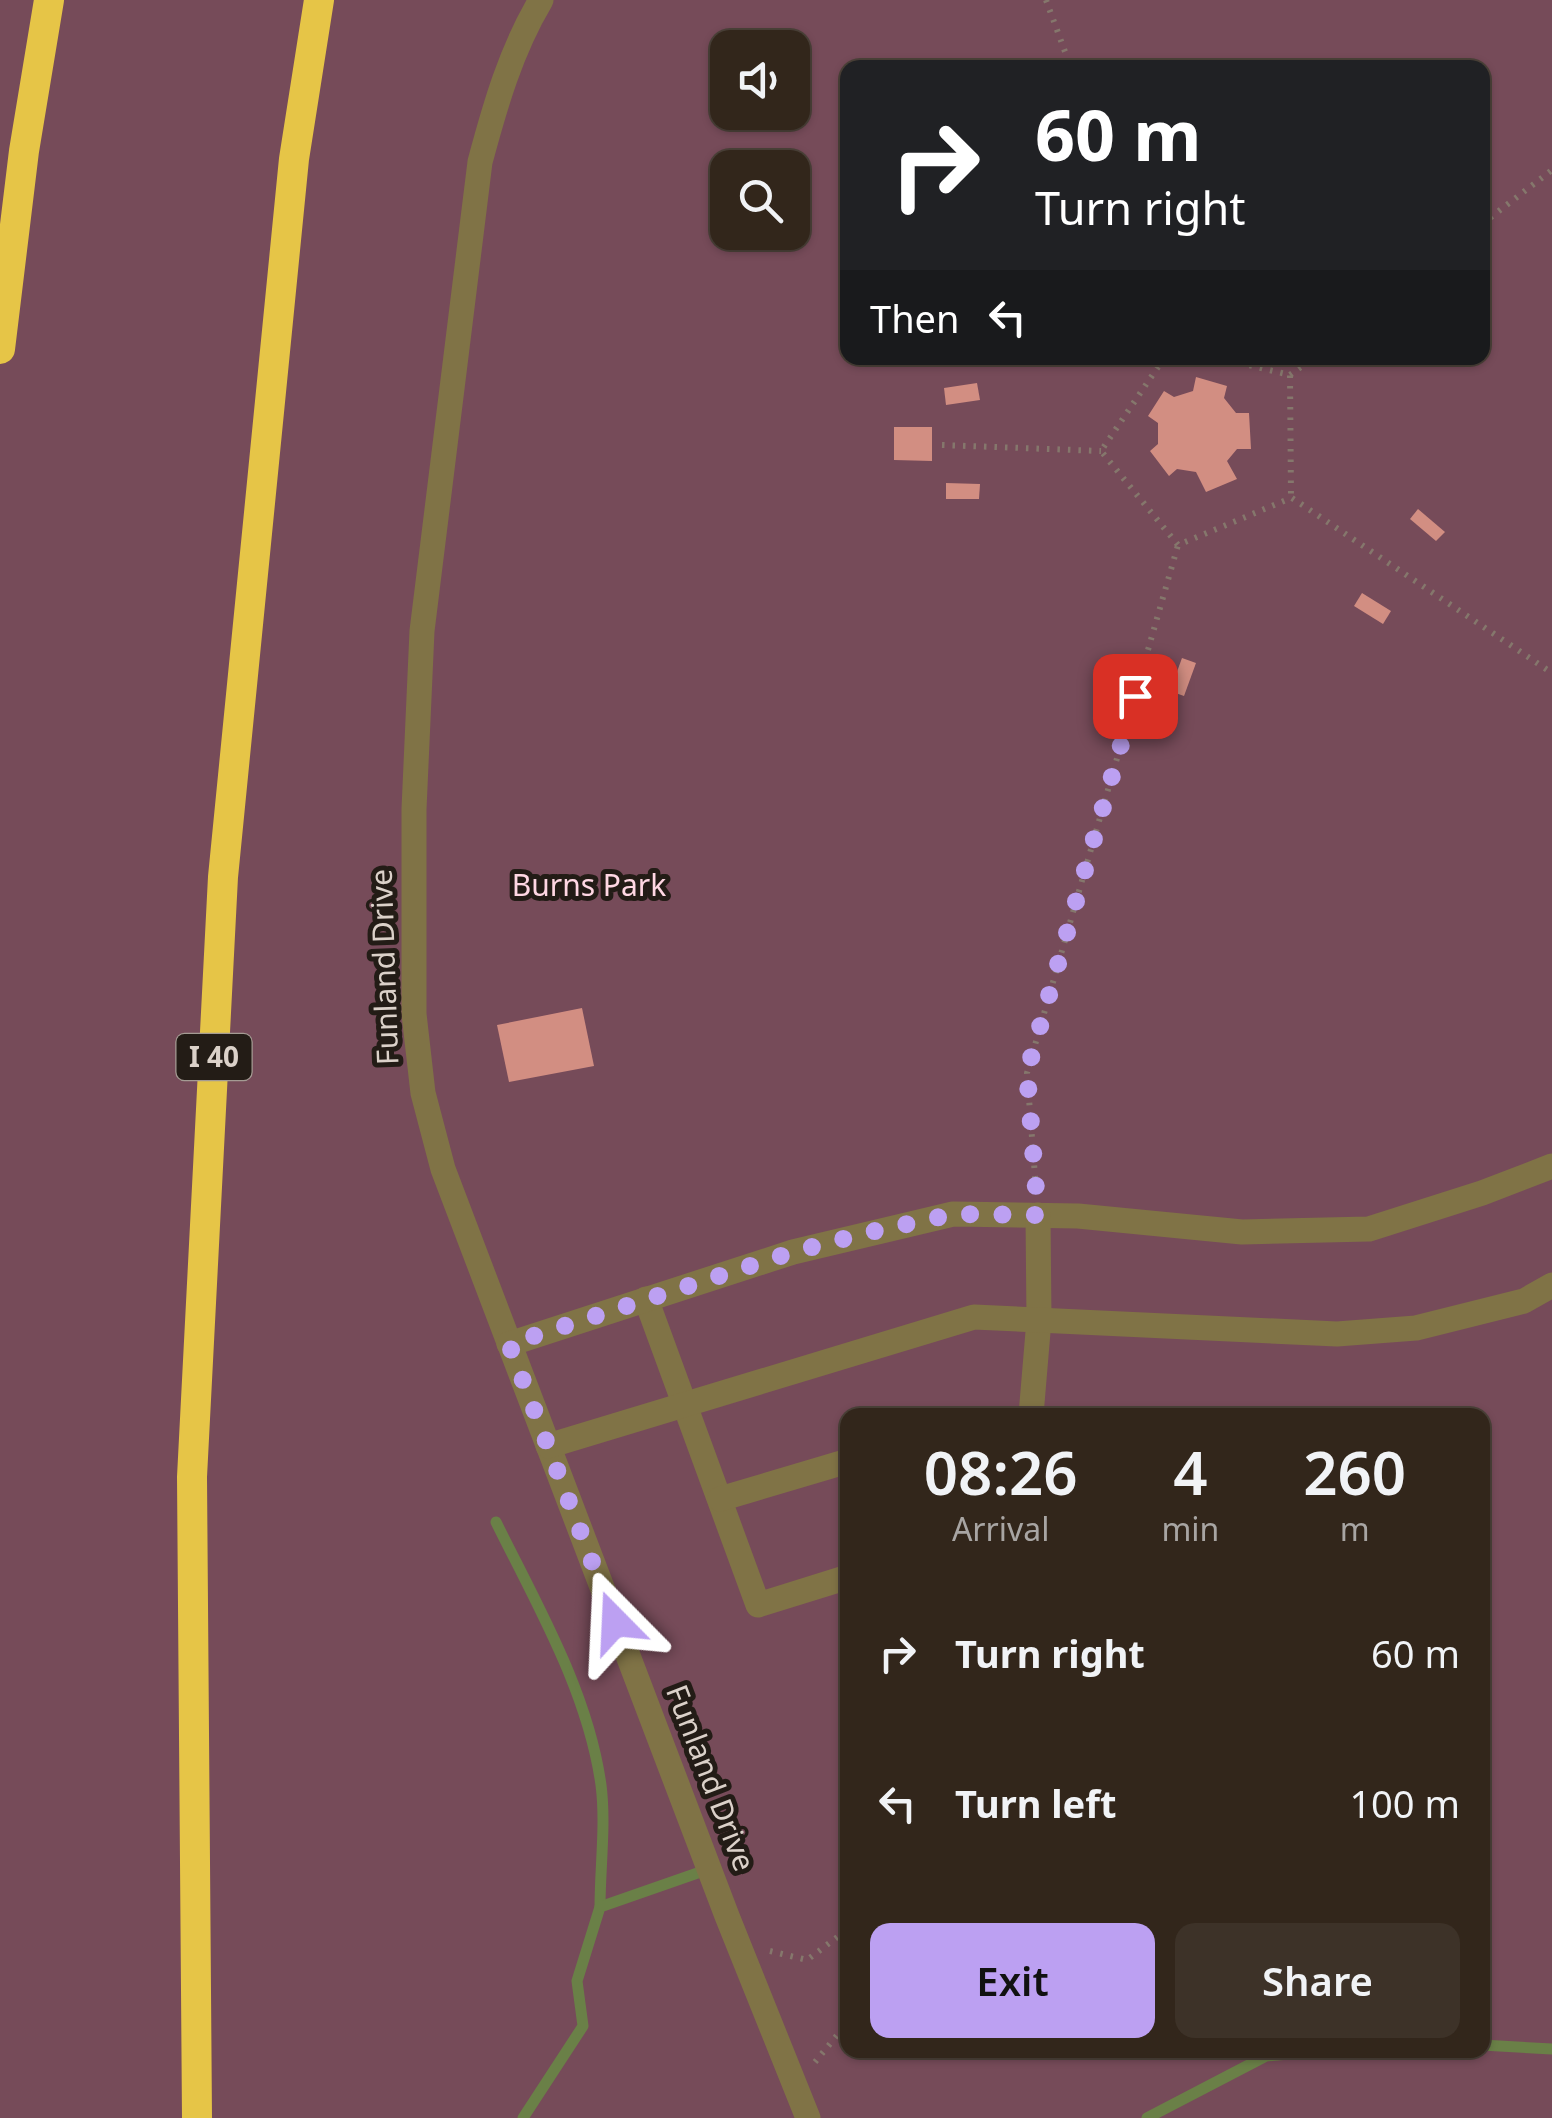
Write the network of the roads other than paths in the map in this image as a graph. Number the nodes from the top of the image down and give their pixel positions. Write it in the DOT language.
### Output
graph roads {
  1 [pos="49,0"];
  2 [pos="319,0"];
  3 [pos="542,0"];
  4 [pos="0,349"];
  5 [pos="1552,1166"];
  6 [pos="1038,1215"];
  7 [pos="1552,1284"];
  8 [pos="646,1299"];
  9 [pos="1038,1320"];
  10 [pos="509,1344"];
  11 [pos="685,1404"];
  12 [pos="1032,1408"];
  13 [pos="548,1446"];
  14 [pos="840,1463"];
  15 [pos="720,1499"];
  16 [pos="840,1580"];
  17 [pos="197,2118"];
  18 [pos="808,2118"];
  1 -- 4 [label="highway"];
  2 -- 17 [label="highway, I 40"];
  3 -- 10 [label="street, Funland Drive"];
  5 -- 6 [label="street"];
  6 -- 8 [label="street"];
  6 -- 9 [label="street"];
  7 -- 9 [label="street"];
  8 -- 10 [label="street"];
  8 -- 11 [label="street"];
  9 -- 11 [label="street"];
  9 -- 12 [label="street"];
  10 -- 13 [label="street, Funland Drive"];
  11 -- 13 [label="street"];
  11 -- 15 [label="street"];
  13 -- 18 [label="street, Funland Drive"];
  14 -- 15 [label="street"];
  15 -- 16 [label="street"];
}
